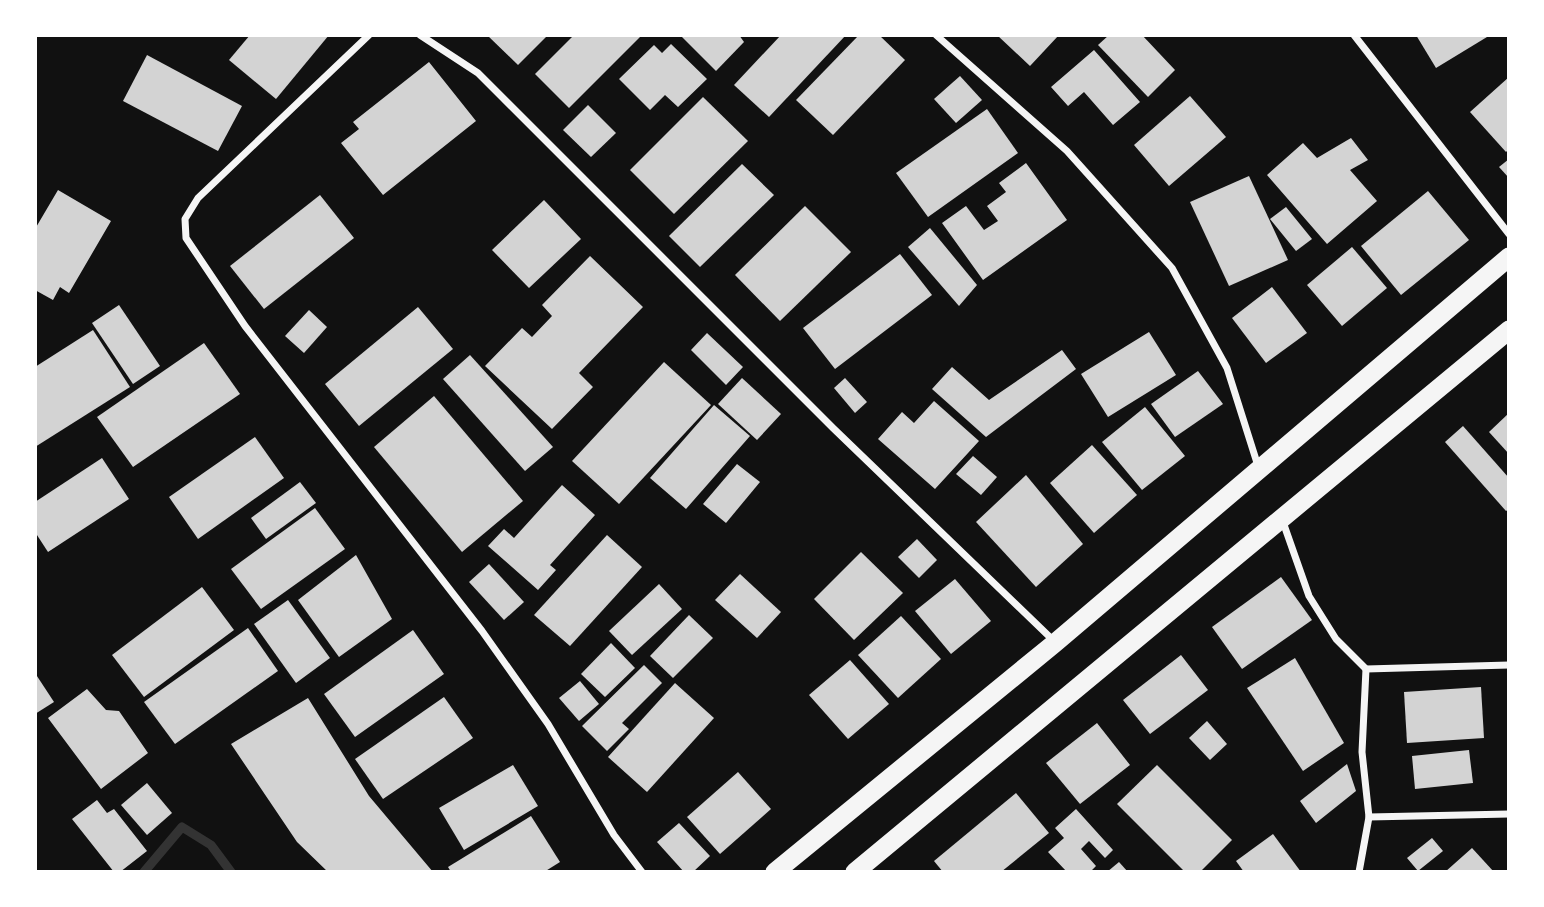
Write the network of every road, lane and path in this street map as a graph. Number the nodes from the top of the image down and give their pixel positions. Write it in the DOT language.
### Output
graph roads {
  1 [pos="369,35"];
  2 [pos="420,35"];
  3 [pos="936,35"];
  4 [pos="1354,35"];
  5 [pos="1509,234"];
  6 [pos="1509,257"];
  7 [pos="1509,330"];
  8 [pos="1259,470"];
  9 [pos="1282,518"];
  10 [pos="1055,643"];
  11 [pos="1509,665"];
  12 [pos="1366,669"];
  13 [pos="1509,814"];
  14 [pos="1369,817"];
  15 [pos="642,872"];
  16 [pos="775,872"];
  17 [pos="855,872"];
  18 [pos="1359,872"];
  1 -- 15 [label="street"];
  2 -- 10 [label="street"];
  3 -- 8 [label="street"];
  4 -- 5 [label="street"];
  6 -- 8 [label="highway"];
  7 -- 9 [label="highway"];
  8 -- 10 [label="highway"];
  9 -- 12 [label="street"];
  9 -- 17 [label="highway"];
  10 -- 16 [label="highway"];
  11 -- 12 [label="street"];
  12 -- 14 [label="street"];
  13 -- 14 [label="street"];
  14 -- 18 [label="street"];
}
